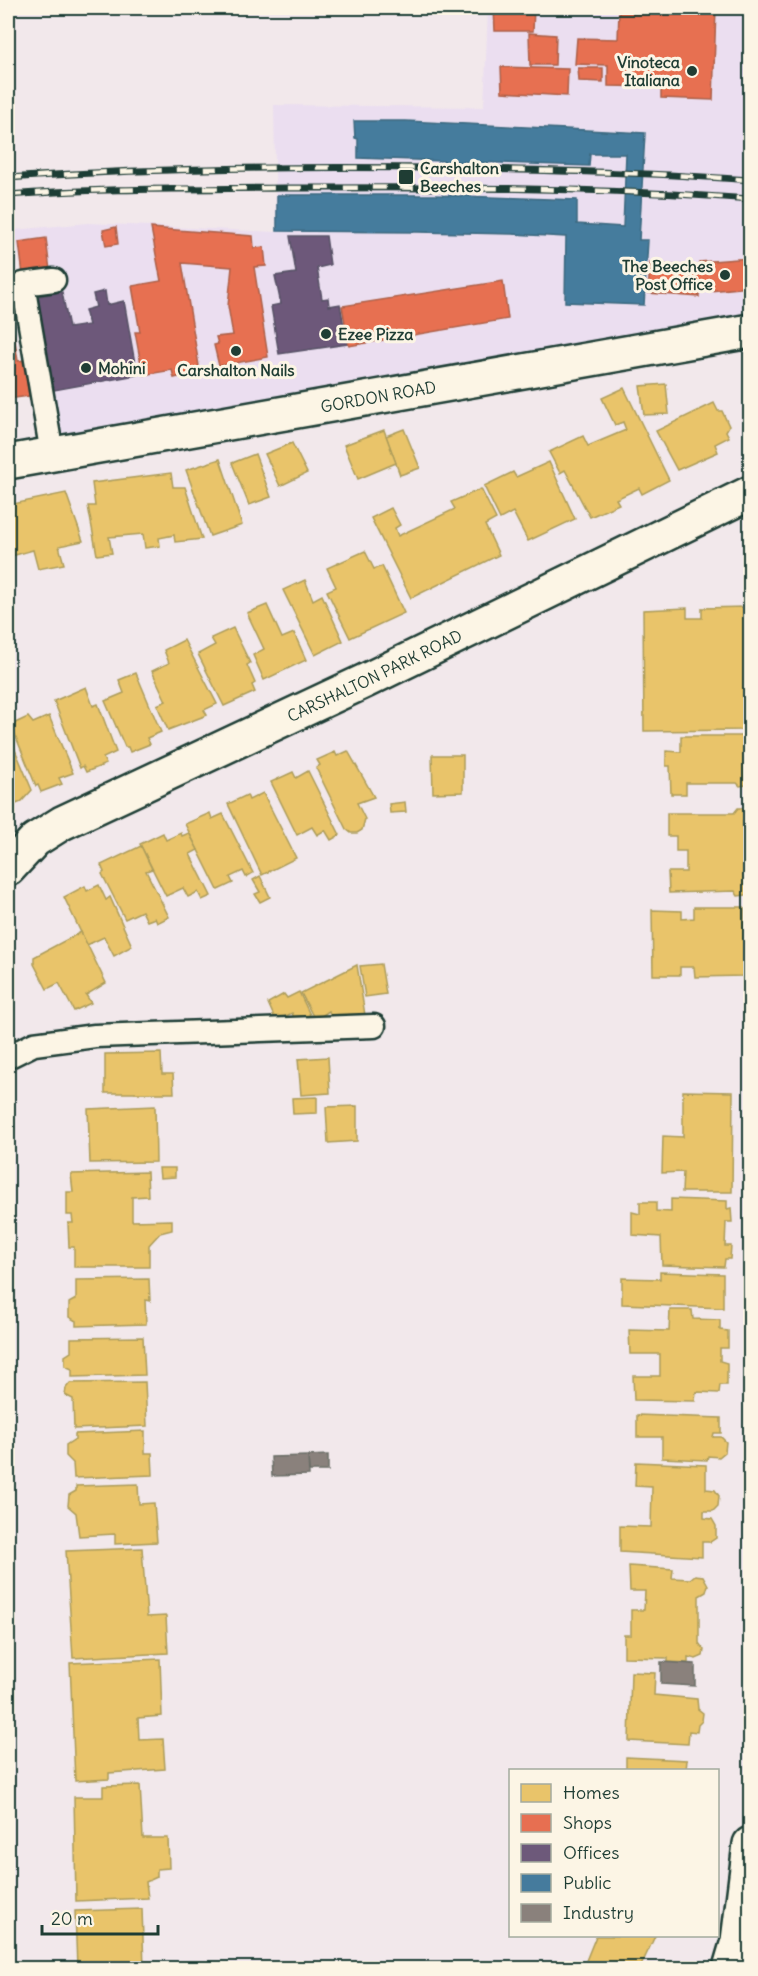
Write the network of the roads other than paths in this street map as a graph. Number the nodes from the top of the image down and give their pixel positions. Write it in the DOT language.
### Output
graph roads {
  1 [pos="54,280"];
  2 [pos="750,331"];
  3 [pos="52,454"];
  4 [pos="8,462"];
  5 [pos="750,493"];
  6 [pos="8,869"];
  7 [pos="374,1026"];
  8 [pos="8,1057"];
  9 [pos="750,1844"];
  10 [pos="730,1968"];
  1 -- 3 [label="lane"];
  2 -- 3 [label="street, GORDON ROAD"];
  3 -- 4 [label="street, GORDON ROAD"];
  5 -- 6 [label="street, CARSHALTON PARK ROAD"];
  7 -- 8 [label="lane"];
  9 -- 10 [label="street"];
}
